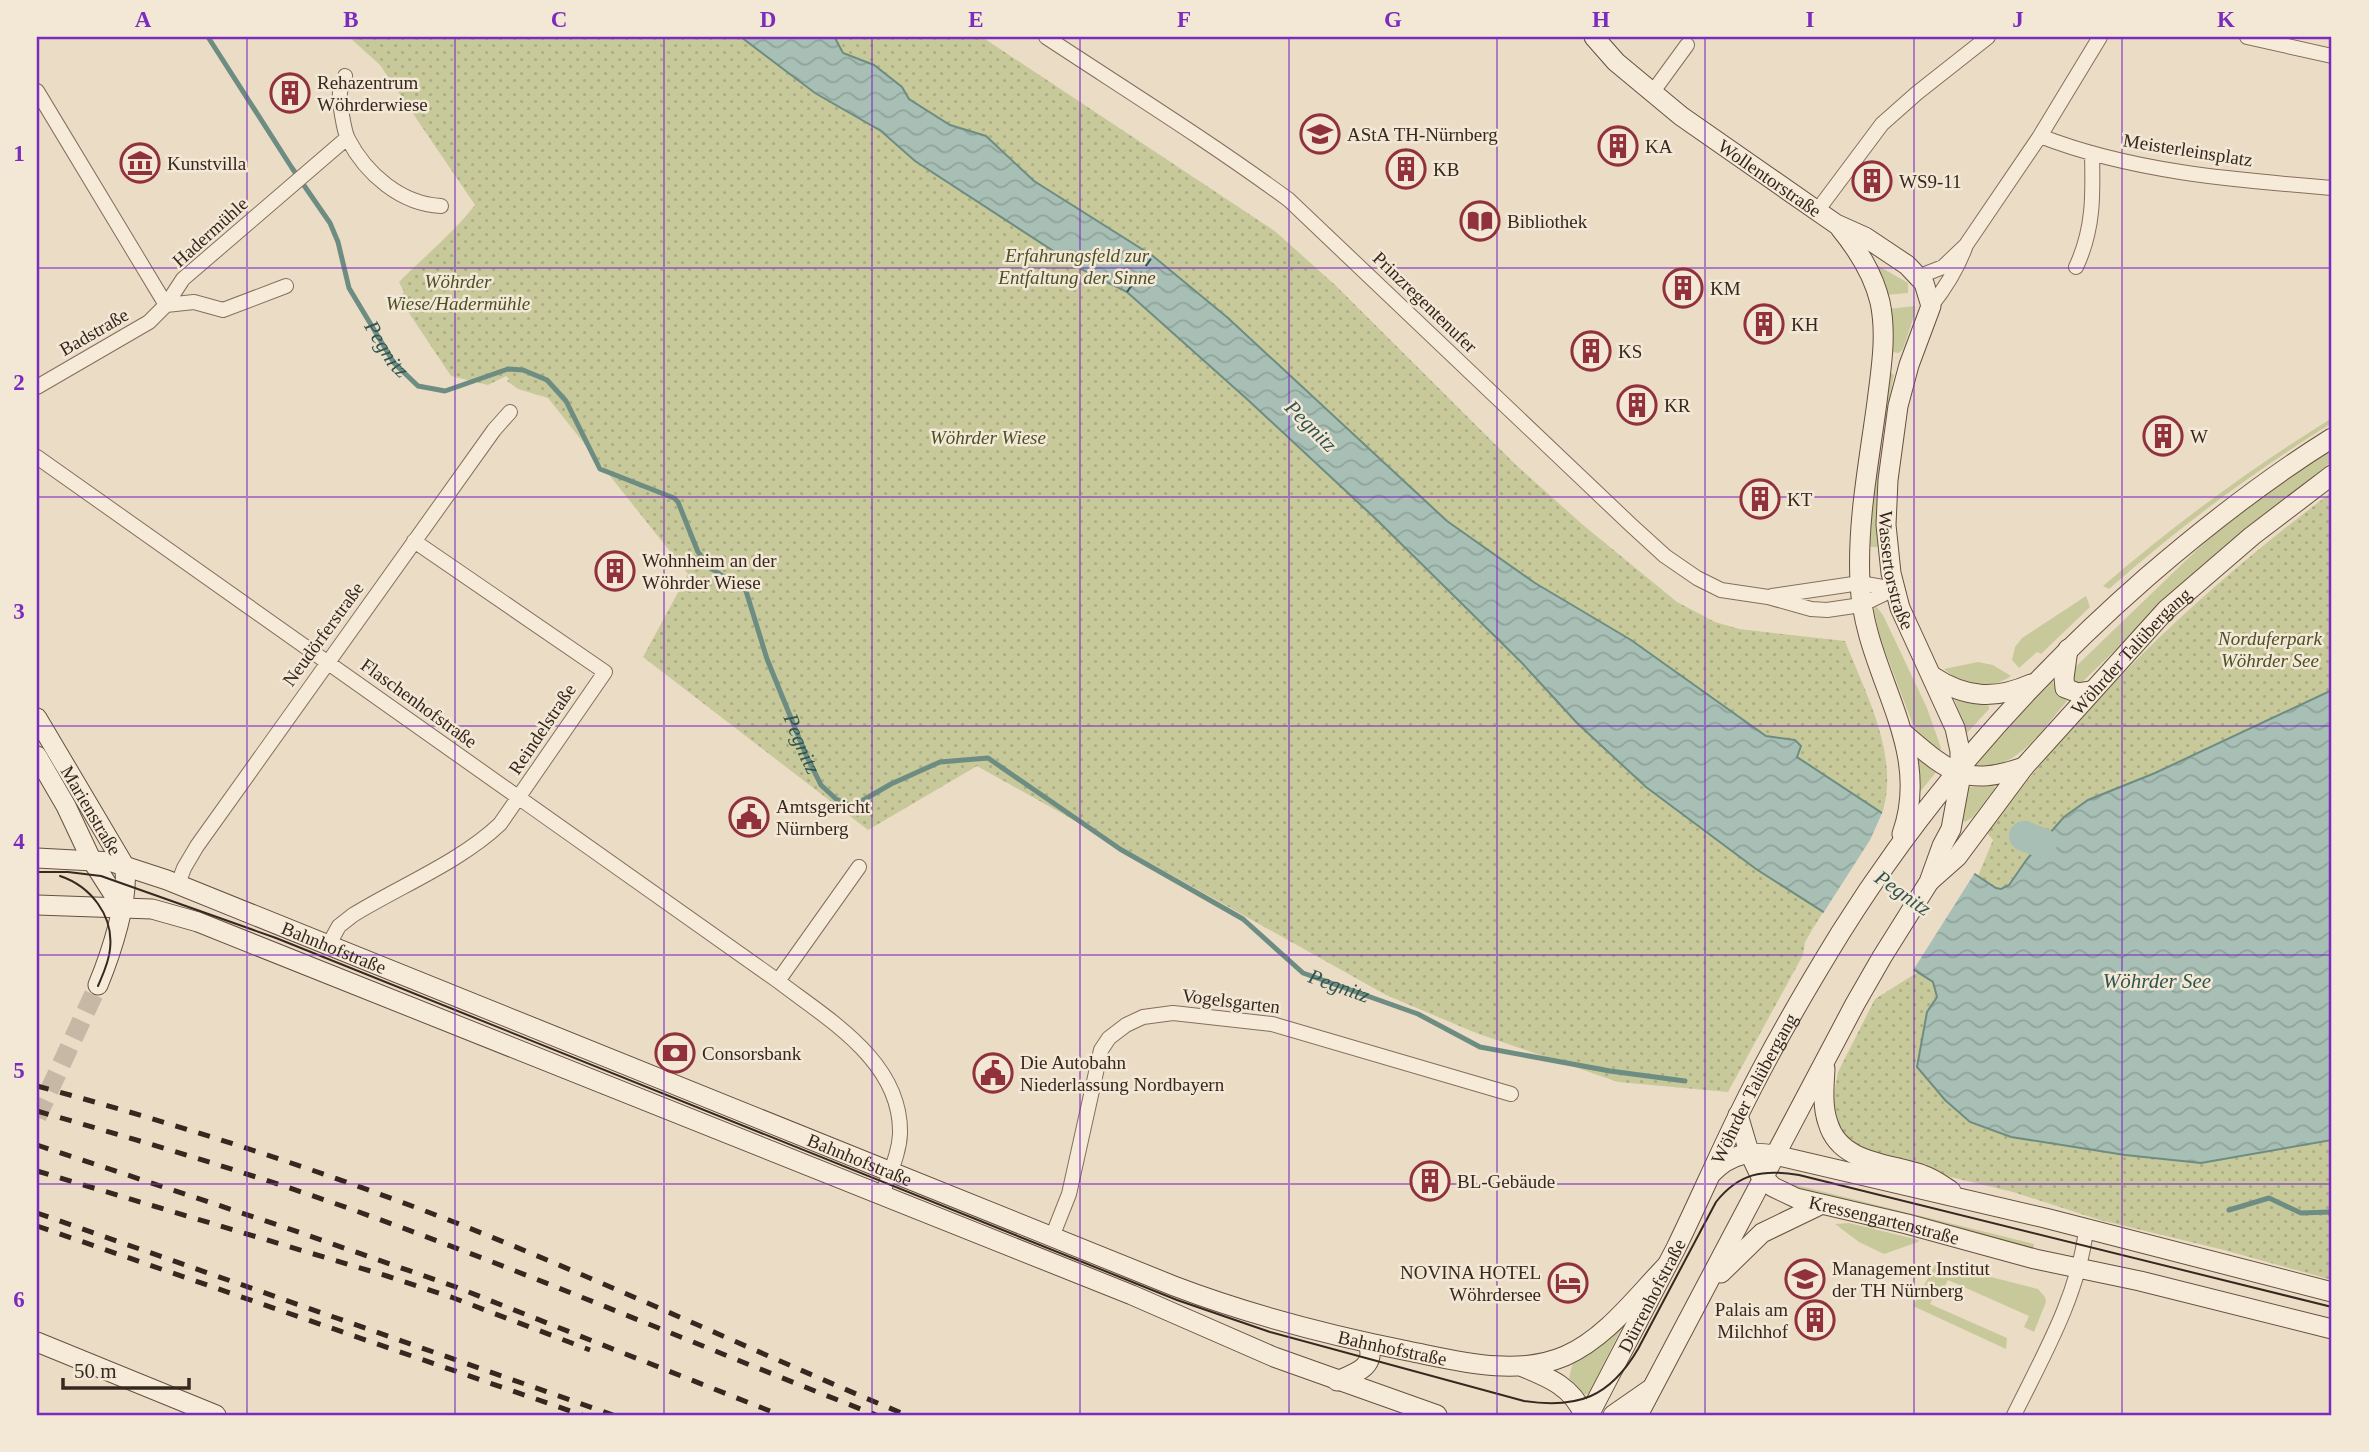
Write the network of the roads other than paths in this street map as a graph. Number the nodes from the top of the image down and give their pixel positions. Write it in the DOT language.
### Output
graph roads {
  1 [pos="1988,37"];
  2 [pos="2100,37"];
  3 [pos="2247,37"];
  4 [pos="1051,38"];
  5 [pos="1594,40"];
  6 [pos="1687,45"];
  7 [pos="2332,56"];
  8 [pos="345,76"];
  9 [pos="37,91"];
  10 [pos="1652,93"];
  11 [pos="2040,136"];
  12 [pos="347,138"];
  13 [pos="2092,153"];
  14 [pos="2332,188"];
  15 [pos="441,206"];
  16 [pos="1817,211"];
  17 [pos="1836,224"];
  18 [pos="1966,245"];
  19 [pos="2076,267"];
  20 [pos="1920,276"];
  21 [pos="286,286"];
  22 [pos="166,305"];
  23 [pos="1931,306"];
  24 [pos="1882,359"];
  25 [pos="1909,365"];
  26 [pos="37,387"];
  27 [pos="510,412"];
  28 [pos="2332,438"];
  29 [pos="37,457"];
  30 [pos="2332,475"];
  31 [pos="414,541"];
  32 [pos="1860,583"];
  33 [pos="1895,589"];
  34 [pos="1768,597"];
  35 [pos="1861,605"];
  36 [pos="2068,649"];
  37 [pos="327,661"];
  38 [pos="1932,676"];
  39 [pos="2035,682"];
  40 [pos="2091,691"];
  41 [pos="37,718"];
  42 [pos="1902,732"];
  43 [pos="37,756"];
  44 [pos="2024,767"];
  45 [pos="1959,771"];
  46 [pos="518,798"];
  47 [pos="1909,825"];
  48 [pos="1895,851"];
  49 [pos="1950,851"];
  50 [pos="37,858"];
  51 [pos="91,859"];
  52 [pos="124,865"];
  53 [pos="859,867"];
  54 [pos="178,884"];
  55 [pos="37,905"];
  56 [pos="121,906"];
  57 [pos="330,944"];
  58 [pos="778,981"];
  59 [pos="98,985"];
  60 [pos="1825,1063"];
  61 [pos="1511,1094"];
  62 [pos="1738,1115"];
  63 [pos="1749,1152"];
  64 [pos="1775,1155"];
  65 [pos="891,1171"];
  66 [pos="1710,1174"];
  67 [pos="1764,1179"];
  68 [pos="882,1196"];
  69 [pos="1970,1202"];
  70 [pos="1820,1205"];
  71 [pos="2087,1230"];
  72 [pos="1052,1237"];
  73 [pos="1667,1265"];
  74 [pos="2080,1269"];
  75 [pos="1707,1286"];
  76 [pos="2332,1292"];
  77 [pos="2332,1329"];
  78 [pos="37,1342"];
  79 [pos="1368,1343"];
  80 [pos="1519,1366"];
  81 [pos="1337,1381"];
  82 [pos="1653,1387"];
  83 [pos="216,1415"];
  84 [pos="1437,1415"];
  85 [pos="1586,1415"];
  86 [pos="1613,1415"];
  87 [pos="1638,1415"];
  88 [pos="2014,1415"];
  1 -- 16 [label="street"];
  2 -- 11 [label="street, Wassertorstraße"];
  3 -- 7 [label="street"];
  4 -- 34 [label="street, Prinzregentenufer"];
  5 -- 10 [label="main road, Wollentorstraße"];
  6 -- 10 [label="street"];
  8 -- 12 [label="street"];
  9 -- 22 [label="street"];
  10 -- 16 [label="main road, Wollentorstraße"];
  11 -- 13 [label="street, Meisterleinsplatz"];
  11 -- 18 [label="street, Wassertorstraße"];
  12 -- 15 [label="street"];
  12 -- 22 [label="street, Hadermühle"];
  13 -- 14 [label="street, Meisterleinsplatz"];
  13 -- 19 [label="street"];
  16 -- 17 [label="main road, Wollentorstraße"];
  17 -- 20 [label="main road, Wollentorstraße"];
  17 -- 24 [label="main road, Wassertorstraße"];
  18 -- 20 [label="street, Wassertorstraße"];
  18 -- 23 [label="street, Wassertorstraße"];
  20 -- 23 [label="main road"];
  21 -- 22 [label="street"];
  22 -- 26 [label="street, Badstraße"];
  23 -- 25 [label="main road, Wassertorstraße"];
  24 -- 25 [label="main road"];
  24 -- 32 [label="main road, Wassertorstraße"];
  25 -- 33 [label="main road, Wassertorstraße"];
  27 -- 31 [label="street, Neudörferstraße"];
  28 -- 36 [label="main road, Wöhrder Talübergang"];
  29 -- 37 [label="street, Flaschenhofstraße"];
  30 -- 40 [label="main road, Wöhrder Talübergang"];
  31 -- 37 [label="street, Neudörferstraße"];
  31 -- 46 [label="street, Reindelstraße"];
  32 -- 33 [label="street, Prinzregentenufer"];
  32 -- 34 [label="street, Prinzregentenufer"];
  32 -- 35 [label="main road, Wassertorstraße"];
  33 -- 35 [label="street, Prinzregentenufer"];
  33 -- 38 [label="main road, Wassertorstraße"];
  34 -- 35 [label="street, Prinzregentenufer"];
  35 -- 42 [label="main road, Wassertorstraße"];
  36 -- 39 [label="main road, Wöhrder Talübergang"];
  36 -- 40 [label="main road"];
  37 -- 46 [label="street, Flaschenhofstraße"];
  37 -- 54 [label="street, Neudörferstraße"];
  38 -- 39 [label="main road"];
  38 -- 45 [label="main road, Wassertorstraße"];
  39 -- 45 [label="main road, Wöhrder Talübergang"];
  40 -- 44 [label="main road, Wöhrder Talübergang"];
  41 -- 52 [label="main road, Marienstraße"];
  42 -- 45 [label="main road"];
  42 -- 47 [label="main road, Wassertorstraße"];
  43 -- 51 [label="main road, Marienstraße"];
  44 -- 45 [label="main road"];
  44 -- 49 [label="main road, Wöhrder Talübergang"];
  45 -- 47 [label="main road, Wöhrder Talübergang"];
  45 -- 49 [label="main road"];
  46 -- 57 [label="street, Reindelstraße"];
  46 -- 58 [label="street, Flaschenhofstraße"];
  47 -- 48 [label="main road, Wassertorstraße"];
  48 -- 62 [label="main road, Wöhrder Talübergang"];
  49 -- 60 [label="main road"];
  50 -- 51 [label="main road, Bahnhofstraße"];
  51 -- 52 [label="main road, Bahnhofstraße"];
  51 -- 56 [label="main road, Marienstraße"];
  52 -- 54 [label="main road, Bahnhofstraße"];
  52 -- 56 [label="main road, Marienstraße"];
  53 -- 58 [label="street"];
  54 -- 57 [label="main road, Bahnhofstraße"];
  55 -- 56 [label="main road, Bahnhofstraße"];
  56 -- 59 [label="main road, Marienstraße"];
  56 -- 68 [label="main road, Bahnhofstraße"];
  57 -- 65 [label="main road, Bahnhofstraße"];
  58 -- 65 [label="street, Flaschenhofstraße"];
  60 -- 64 [label="main road"];
  60 -- 69 [label="main road, Kressengartenstraße"];
  61 -- 72 [label="street, Vogelsgarten"];
  62 -- 63 [label="main road"];
  62 -- 66 [label="main road, Wöhrder Talübergang"];
  63 -- 64 [label="main road, Kressengartenstraße"];
  63 -- 66 [label="main road"];
  63 -- 67 [label="main road"];
  64 -- 67 [label="main road"];
  64 -- 69 [label="main road, Kressengartenstraße"];
  65 -- 68 [label="street, Flaschenhofstraße"];
  65 -- 72 [label="main road, Bahnhofstraße"];
  66 -- 73 [label="main road, Dürrenhofstraße"];
  67 -- 70 [label="main road, Kressengartenstraße"];
  67 -- 75 [label="main road"];
  68 -- 81 [label="main road, Bahnhofstraße"];
  69 -- 71 [label="main road, Kressengartenstraße"];
  70 -- 74 [label="main road, Kressengartenstraße"];
  70 -- 75 [label="main road"];
  71 -- 74 [label="street"];
  71 -- 76 [label="main road, Kressengartenstraße"];
  72 -- 79 [label="main road, Bahnhofstraße"];
  73 -- 80 [label="main road, Bahnhofstraße"];
  73 -- 85 [label="main road, Dürrenhofstraße"];
  74 -- 77 [label="main road, Kressengartenstraße"];
  74 -- 88 [label="street"];
  75 -- 82 [label="main road"];
  78 -- 83 [label="main road"];
  79 -- 80 [label="main road, Bahnhofstraße"];
  79 -- 81 [label="main road"];
  80 -- 85 [label="main road, Dürrenhofstraße"];
  81 -- 84 [label="main road, Bahnhofstraße"];
  82 -- 86 [label="main road"];
  82 -- 87 [label="main road"];
}
